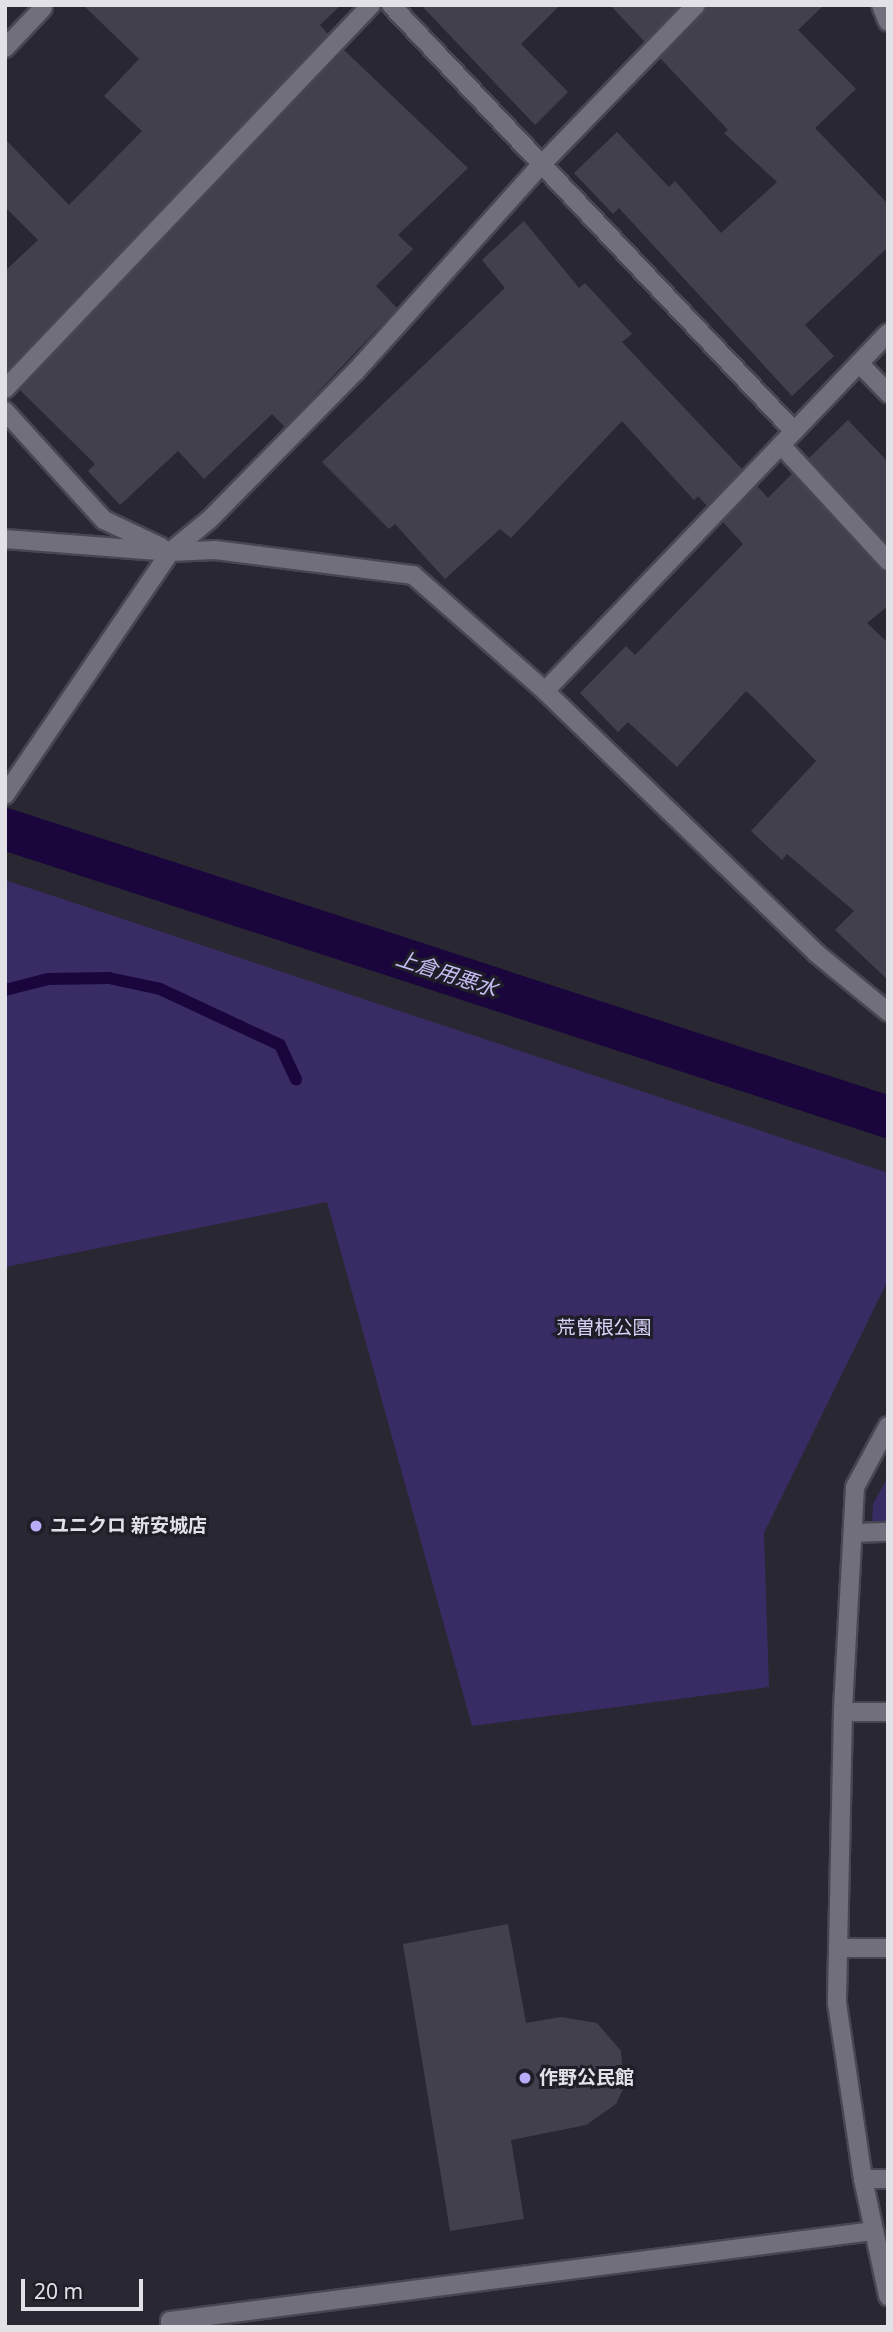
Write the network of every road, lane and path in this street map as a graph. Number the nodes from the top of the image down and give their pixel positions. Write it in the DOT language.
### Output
graph roads {
  1 [pos="371,5"];
  2 [pos="391,5"];
  3 [pos="696,5"];
  4 [pos="881,5"];
  5 [pos="43,8"];
  6 [pos="888,22"];
  7 [pos="5,48"];
  8 [pos="540,166"];
  9 [pos="888,333"];
  10 [pos="859,363"];
  11 [pos="5,389"];
  12 [pos="888,393"];
  13 [pos="5,411"];
  14 [pos="794,431"];
  15 [pos="781,445"];
  16 [pos="5,539"];
  17 [pos="170,552"];
  18 [pos="888,561"];
  19 [pos="545,691"];
  20 [pos="5,795"];
  21 [pos="888,1012"];
  22 [pos="888,1426"];
  23 [pos="888,1532"];
  24 [pos="854,1533"];
  25 [pos="843,1712"];
  26 [pos="888,1712"];
  27 [pos="838,1948"];
  28 [pos="888,1948"];
  29 [pos="863,2179"];
  30 [pos="888,2179"];
  31 [pos="874,2231"];
  32 [pos="888,2296"];
  33 [pos="170,2327"];
  1 -- 11 [label="street"];
  2 -- 8 [label="street"];
  3 -- 8 [label="street"];
  4 -- 6 [label="street"];
  5 -- 7 [label="street"];
  8 -- 14 [label="street"];
  8 -- 17 [label="street"];
  9 -- 10 [label="street"];
  10 -- 12 [label="street"];
  10 -- 14 [label="street"];
  13 -- 17 [label="street"];
  14 -- 15 [label="street"];
  15 -- 18 [label="street"];
  15 -- 19 [label="street"];
  16 -- 17 [label="street"];
  17 -- 19 [label="street"];
  17 -- 20 [label="street"];
  19 -- 21 [label="street"];
  22 -- 24 [label="street"];
  23 -- 24 [label="street"];
  24 -- 25 [label="street"];
  25 -- 26 [label="street"];
  25 -- 27 [label="street"];
  27 -- 28 [label="street"];
  27 -- 29 [label="street"];
  29 -- 30 [label="street"];
  29 -- 31 [label="street"];
  31 -- 32 [label="street"];
  31 -- 33 [label="street"];
}
